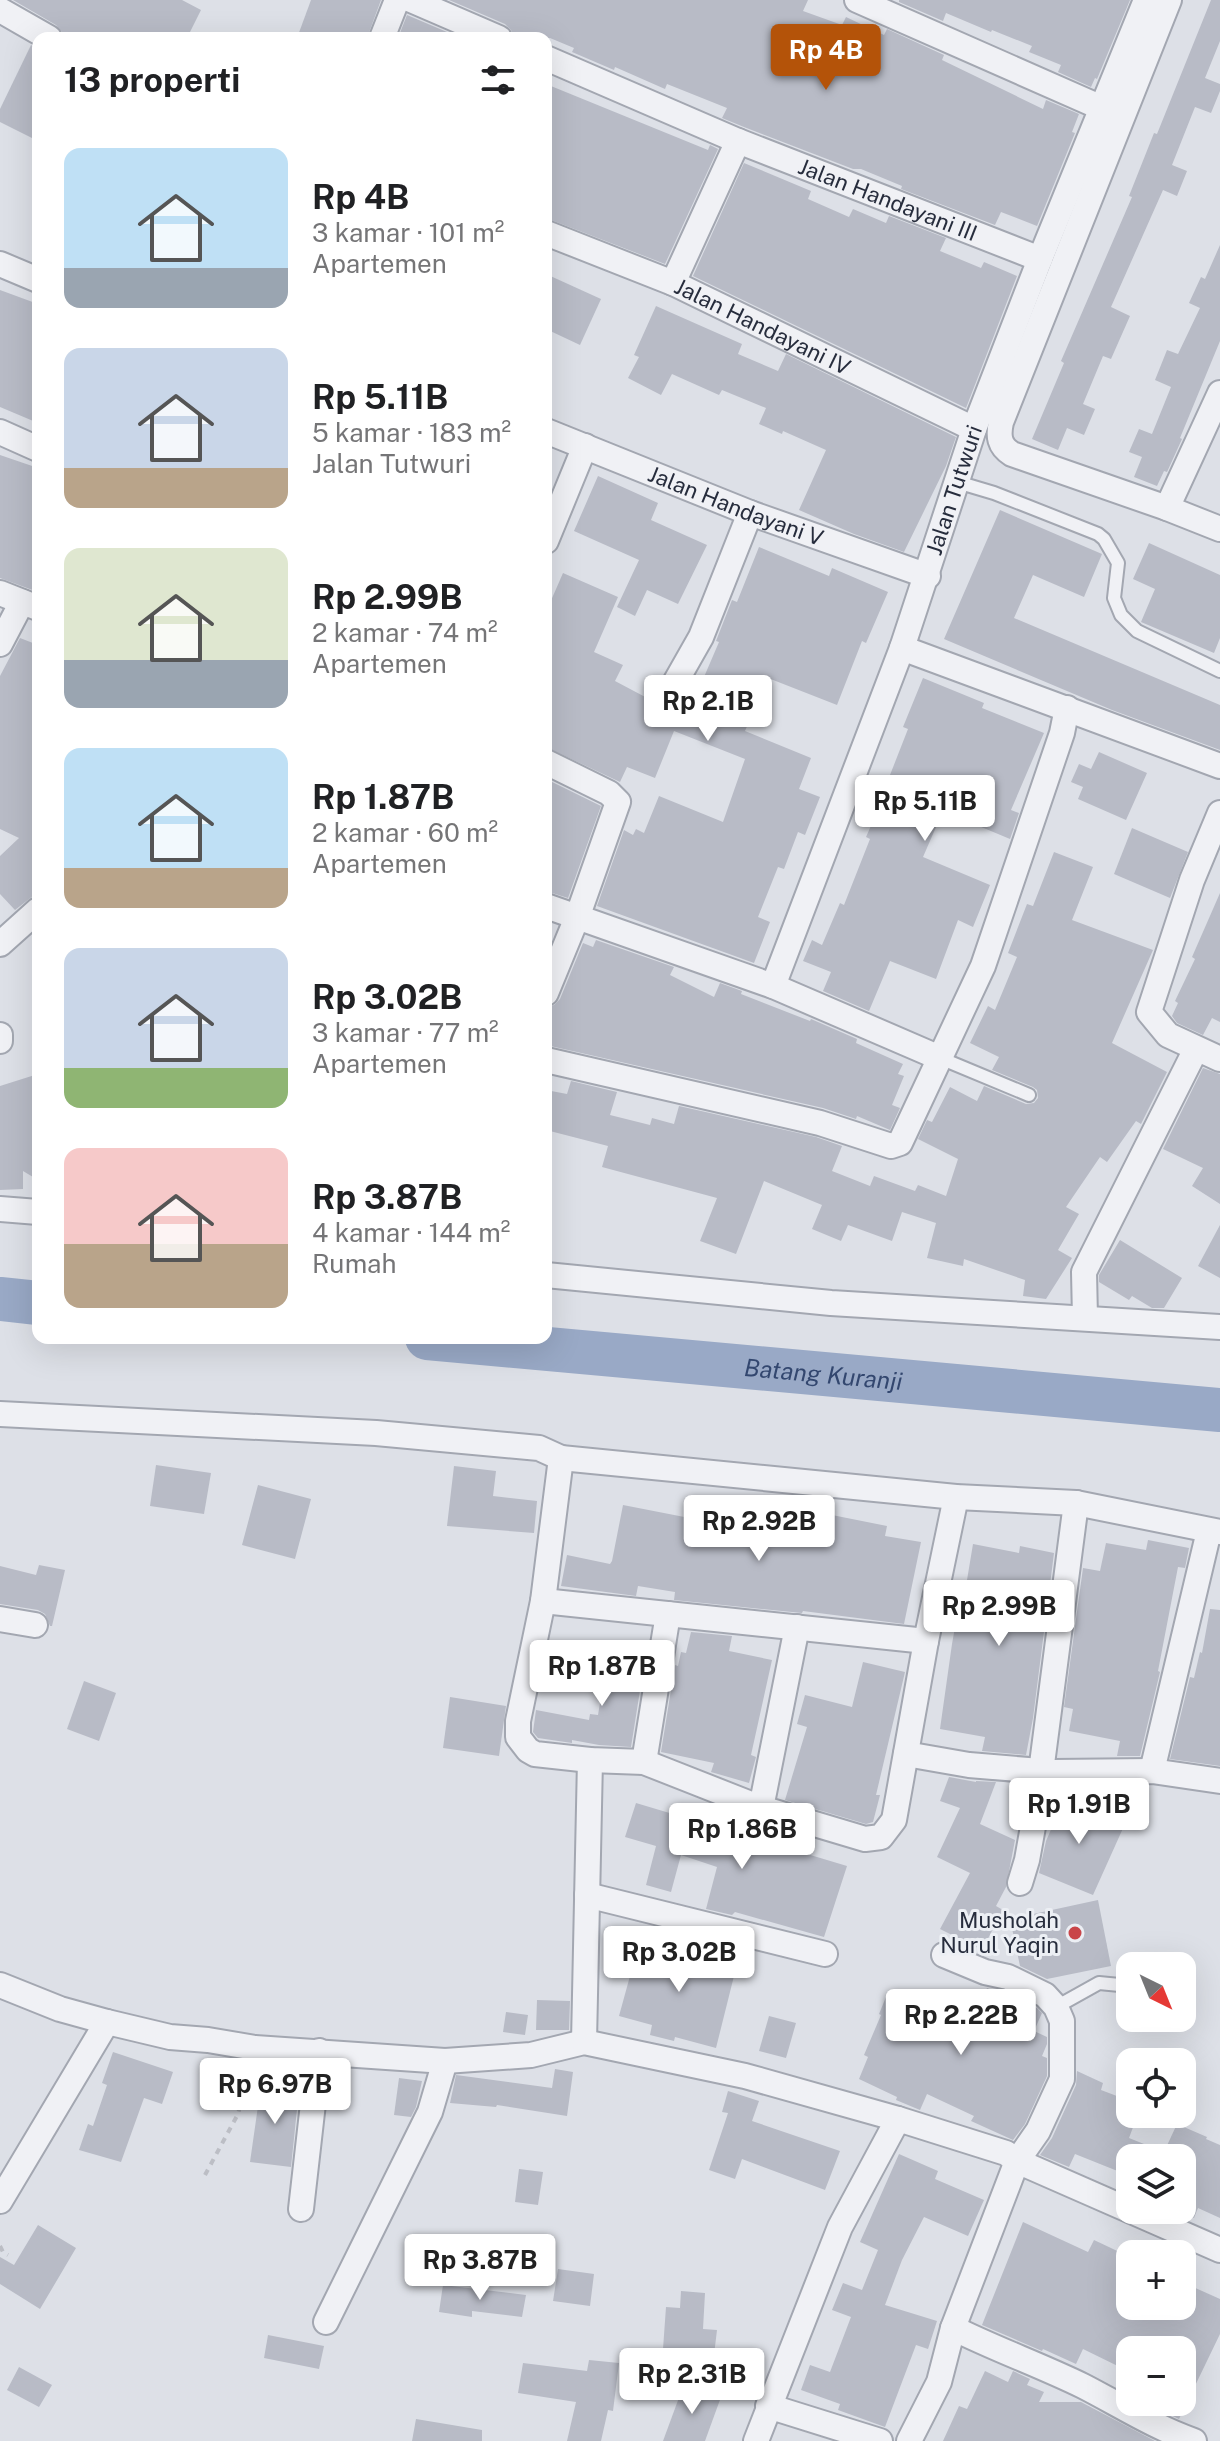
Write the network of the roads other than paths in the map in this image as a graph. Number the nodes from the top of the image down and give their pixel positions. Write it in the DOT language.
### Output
graph roads {
  1 [pos="397,0"];
  2 [pos="411,0"];
  3 [pos="857,0"];
  4 [pos="1146,0"];
  5 [pos="1169,0"];
  6 [pos="0,10"];
  7 [pos="38,32"];
  8 [pos="384,32"];
  9 [pos="485,32"];
  10 [pos="552,61"];
  11 [pos="1102,108"];
  12 [pos="738,141"];
  13 [pos="552,235"];
  14 [pos="1040,259"];
  15 [pos="0,264"];
  16 [pos="32,277"];
  17 [pos="673,283"];
  18 [pos="1220,393"];
  19 [pos="974,429"];
  20 [pos="0,432"];
  21 [pos="552,433"];
  22 [pos="32,446"];
  23 [pos="585,446"];
  24 [pos="957,482"];
  25 [pos="1167,508"];
  26 [pos="750,513"];
  27 [pos="552,526"];
  28 [pos="1220,529"];
  29 [pos="928,576"];
  30 [pos="20,601"];
  31 [pos="0,644"];
  32 [pos="902,648"];
  33 [pos="1220,671"];
  34 [pos="663,704"];
  35 [pos="1067,708"];
  36 [pos="552,765"];
  37 [pos="1220,766"];
  38 [pos="1220,813"];
  39 [pos="552,908"];
  40 [pos="32,915"];
  41 [pos="578,915"];
  42 [pos="0,944"];
  43 [pos="552,978"];
  44 [pos="773,986"];
  45 [pos="0,1035"];
  46 [pos="0,1041"];
  47 [pos="1196,1049"];
  48 [pos="940,1058"];
  49 [pos="1220,1059"];
  50 [pos="552,1061"];
  51 [pos="1029,1095"];
  52 [pos="0,1209"];
  53 [pos="32,1212"];
  54 [pos="552,1276"];
  55 [pos="1085,1318"];
  56 [pos="1220,1327"];
  57 [pos="0,1414"];
  58 [pos="561,1458"];
  59 [pos="956,1497"];
  60 [pos="1076,1503"];
  61 [pos="1215,1532"];
  62 [pos="543,1601"];
  63 [pos="668,1614"];
  64 [pos="0,1619"];
  65 [pos="35,1625"];
  66 [pos="797,1627"];
  67 [pos="926,1641"];
  68 [pos="906,1754"];
  69 [pos="590,1760"];
  70 [pos="644,1762"];
  71 [pos="1039,1771"];
  72 [pos="1152,1771"];
  73 [pos="1220,1781"];
  74 [pos="761,1808"];
  75 [pos="1020,1883"];
  76 [pos="587,1895"];
  77 [pos="825,1954"];
  78 [pos="944,1955"];
  79 [pos="0,1985"];
  80 [pos="1116,1985"];
  81 [pos="1056,2007"];
  82 [pos="107,2022"];
  83 [pos="584,2042"];
  84 [pos="319,2051"];
  85 [pos="445,2061"];
  86 [pos="898,2119"];
  87 [pos="1017,2161"];
  88 [pos="0,2201"];
  89 [pos="301,2209"];
  90 [pos="1220,2250"];
  91 [pos="326,2322"];
  92 [pos="953,2328"];
  93 [pos="768,2406"];
  94 [pos="756,2441"];
  95 [pos="880,2441"];
  96 [pos="909,2441"];
  97 [pos="1194,2441"];
  1 -- 8 [label="street"];
  2 -- 9 [label="street"];
  3 -- 11 [label="street"];
  4 -- 11 [label="street, Jalan Tutwuri"];
  5 -- 25 [label="street"];
  6 -- 7 [label="street"];
  10 -- 12 [label="street, Jalan Handayani III"];
  11 -- 14 [label="street, Jalan Tutwuri"];
  12 -- 14 [label="street, Jalan Handayani III"];
  12 -- 17 [label="street"];
  13 -- 17 [label="street, Jalan Handayani IV"];
  14 -- 19 [label="street, Jalan Tutwuri"];
  15 -- 16 [label="street"];
  17 -- 19 [label="street, Jalan Handayani IV"];
  18 -- 25 [label="street"];
  19 -- 24 [label="street, Jalan Tutwuri"];
  20 -- 22 [label="street"];
  21 -- 23 [label="street, Jalan Handayani V"];
  23 -- 26 [label="street, Jalan Handayani V"];
  23 -- 27 [label="street"];
  24 -- 29 [label="street, Jalan Tutwuri"];
  24 -- 33 [label="lane"];
  25 -- 28 [label="street"];
  26 -- 29 [label="street, Jalan Handayani V"];
  26 -- 34 [label="street"];
  29 -- 32 [label="street, Jalan Tutwuri"];
  30 -- 31 [label="street"];
  32 -- 35 [label="street"];
  32 -- 44 [label="street, Jalan Tutwuri"];
  35 -- 37 [label="street"];
  35 -- 48 [label="street"];
  36 -- 41 [label="street"];
  38 -- 47 [label="street"];
  39 -- 41 [label="street"];
  40 -- 42 [label="street"];
  41 -- 43 [label="street"];
  41 -- 44 [label="street"];
  44 -- 48 [label="street"];
  45 -- 46 [label="street"];
  47 -- 49 [label="street"];
  47 -- 55 [label="street"];
  48 -- 50 [label="street"];
  48 -- 51 [label="lane"];
  52 -- 53 [label="street"];
  54 -- 55 [label="street"];
  55 -- 56 [label="street"];
  57 -- 58 [label="street"];
  58 -- 59 [label="street"];
  58 -- 62 [label="street"];
  59 -- 60 [label="street"];
  59 -- 67 [label="street"];
  60 -- 61 [label="street"];
  60 -- 71 [label="street"];
  61 -- 72 [label="street"];
  62 -- 63 [label="street"];
  62 -- 69 [label="street"];
  63 -- 66 [label="street"];
  63 -- 70 [label="street"];
  64 -- 65 [label="street"];
  66 -- 67 [label="street"];
  66 -- 74 [label="street"];
  67 -- 68 [label="street"];
  68 -- 71 [label="street"];
  68 -- 74 [label="street"];
  69 -- 70 [label="street"];
  69 -- 76 [label="street"];
  70 -- 74 [label="street"];
  71 -- 72 [label="street"];
  71 -- 75 [label="street"];
  72 -- 73 [label="street"];
  76 -- 77 [label="street"];
  76 -- 83 [label="street"];
  78 -- 81 [label="street"];
  79 -- 82 [label="street"];
  80 -- 81 [label="lane"];
  81 -- 87 [label="street"];
  82 -- 84 [label="street"];
  82 -- 88 [label="street"];
  83 -- 85 [label="street"];
  83 -- 86 [label="street"];
  84 -- 85 [label="street"];
  84 -- 89 [label="street"];
  85 -- 91 [label="street"];
  86 -- 87 [label="street"];
  86 -- 93 [label="street"];
  87 -- 90 [label="street"];
  87 -- 92 [label="street"];
  92 -- 96 [label="street"];
  92 -- 97 [label="street"];
  93 -- 94 [label="street"];
  93 -- 95 [label="street"];
}
